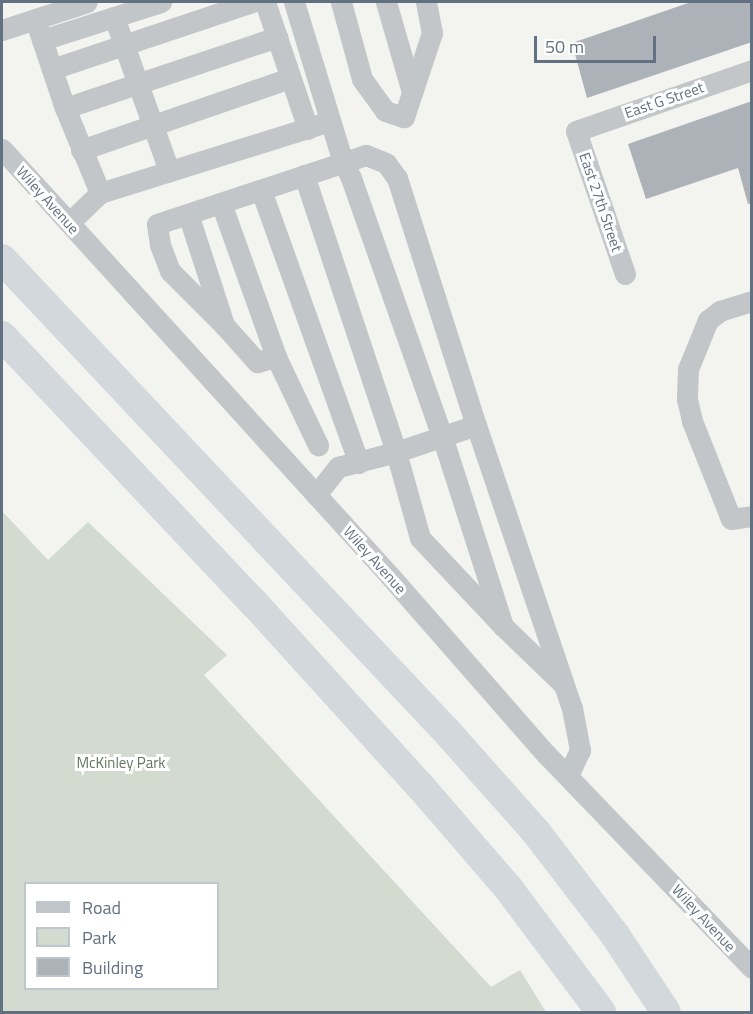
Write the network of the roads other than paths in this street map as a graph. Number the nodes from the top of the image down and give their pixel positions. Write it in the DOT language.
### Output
graph roads {
  1 [pos="87,2"];
  2 [pos="161,2"];
  3 [pos="252,2"];
  4 [pos="265,2"];
  5 [pos="294,2"];
  6 [pos="341,2"];
  7 [pos="386,2"];
  8 [pos="426,2"];
  9 [pos="114,17"];
  10 [pos="35,19"];
  11 [pos="2,30"];
  12 [pos="276,37"];
  13 [pos="42,40"];
  14 [pos="124,44"];
  15 [pos="52,69"];
  16 [pos="752,70"];
  17 [pos="290,78"];
  18 [pos="138,84"];
  19 [pos="412,92"];
  20 [pos="65,108"];
  21 [pos="330,121"];
  22 [pos="153,124"];
  23 [pos="308,129"];
  24 [pos="576,130"];
  25 [pos="2,149"];
  26 [pos="81,150"];
  27 [pos="343,162"];
  28 [pos="169,171"];
  29 [pos="304,175"];
  30 [pos="261,190"];
  31 [pos="100,193"];
  32 [pos="221,203"];
  33 [pos="188,214"];
  34 [pos="69,223"];
  35 [pos="2,259"];
  36 [pos="625,274"];
  37 [pos="752,301"];
  38 [pos="224,325"];
  39 [pos="2,336"];
  40 [pos="2,350"];
  41 [pos="276,357"];
  42 [pos="476,425"];
  43 [pos="442,436"];
  44 [pos="318,445"];
  45 [pos="396,452"];
  46 [pos="359,463"];
  47 [pos="316,495"];
  48 [pos="752,516"];
  49 [pos="254,603"];
  50 [pos="503,626"];
  51 [pos="565,685"];
  52 [pos="568,776"];
  53 [pos="752,968"];
  54 [pos="601,1012"];
  55 [pos="666,1012"];
  1 -- 10 [label="street"];
  2 -- 9 [label="street"];
  3 -- 14 [label="street"];
  4 -- 12 [label="street"];
  5 -- 21 [label="street"];
  6 -- 19 [label="street"];
  7 -- 19 [label="street"];
  8 -- 19 [label="street"];
  9 -- 13 [label="street"];
  9 -- 14 [label="street"];
  10 -- 11 [label="street"];
  10 -- 13 [label="street"];
  12 -- 17 [label="street"];
  12 -- 18 [label="street"];
  13 -- 15 [label="street"];
  14 -- 15 [label="street"];
  14 -- 18 [label="street"];
  15 -- 20 [label="street"];
  16 -- 24 [label="street, East G Street"];
  17 -- 22 [label="street"];
  17 -- 23 [label="street"];
  18 -- 20 [label="street"];
  18 -- 22 [label="street"];
  20 -- 26 [label="street"];
  21 -- 23 [label="street"];
  21 -- 27 [label="street"];
  22 -- 26 [label="street"];
  22 -- 28 [label="street"];
  23 -- 28 [label="street"];
  24 -- 36 [label="street, East 27th Street"];
  25 -- 34 [label="street, Wiley Avenue"];
  26 -- 31 [label="street"];
  27 -- 29 [label="street"];
  27 -- 42 [label="street"];
  27 -- 43 [label="street"];
  28 -- 31 [label="street"];
  29 -- 30 [label="street"];
  29 -- 45 [label="street"];
  30 -- 32 [label="street"];
  30 -- 46 [label="street"];
  31 -- 34 [label="street"];
  32 -- 33 [label="street"];
  32 -- 41 [label="street"];
  33 -- 38 [label="street"];
  33 -- 38 [label="street"];
  34 -- 47 [label="street, Wiley Avenue"];
  35 -- 55 [label="highway"];
  37 -- 48 [label="street"];
  38 -- 41 [label="street"];
  39 -- 49 [label="highway"];
  40 -- 49 [label="highway"];
  41 -- 44 [label="street"];
  42 -- 43 [label="street"];
  42 -- 51 [label="street"];
  43 -- 45 [label="street"];
  43 -- 50 [label="street"];
  45 -- 46 [label="street"];
  45 -- 50 [label="street"];
  46 -- 47 [label="street"];
  47 -- 52 [label="street, Wiley Avenue"];
  49 -- 54 [label="highway"];
  50 -- 51 [label="street"];
  51 -- 52 [label="street"];
  52 -- 53 [label="street, Wiley Avenue"];
}
